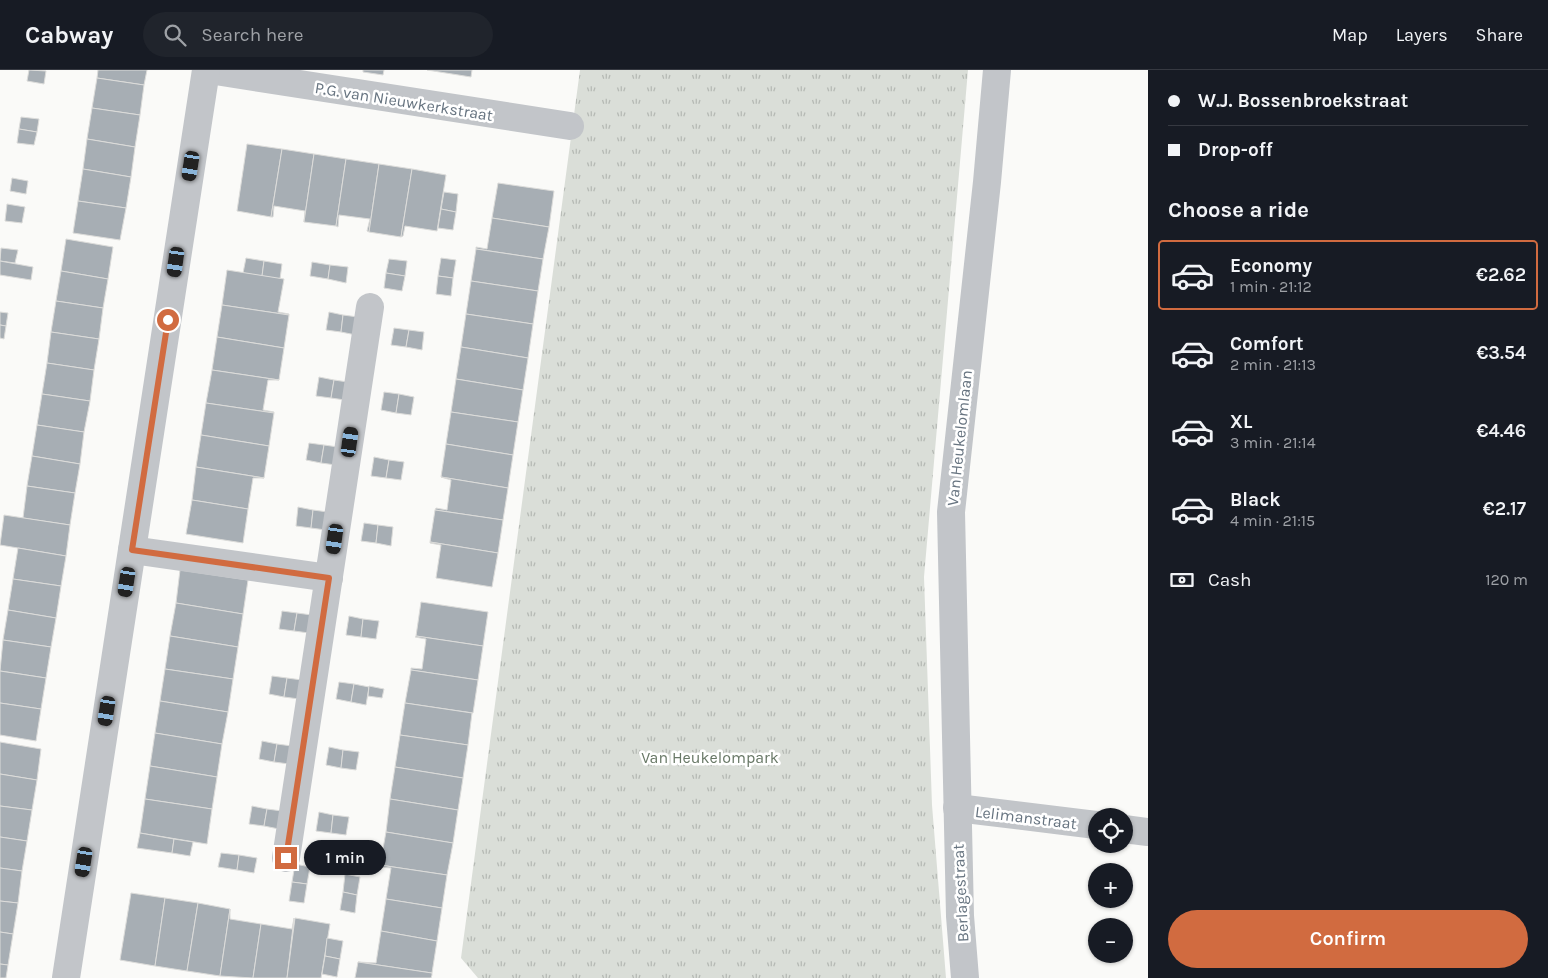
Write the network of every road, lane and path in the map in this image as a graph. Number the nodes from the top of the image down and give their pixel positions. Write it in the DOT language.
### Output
graph roads {
  1 [pos="207,70"];
  2 [pos="997,70"];
  3 [pos="570,126"];
  4 [pos="370,307"];
  5 [pos="132,550"];
  6 [pos="329,578"];
  7 [pos="956,808"];
  8 [pos="1088,825"];
  9 [pos="1133,830"];
  10 [pos="1148,832"];
  11 [pos="286,858"];
  12 [pos="66,978"];
  13 [pos="965,978"];
  1 -- 3 [label="street, P.G. van Nieuwkerkstraat"];
  1 -- 5 [label="street"];
  2 -- 7 [label="street, Van Heukelomlaan"];
  4 -- 6 [label="street"];
  5 -- 6 [label="street"];
  5 -- 12 [label="street"];
  6 -- 11 [label="street"];
  7 -- 8 [label="street, Lelimanstraat"];
  7 -- 13 [label="street, Berlagestraat"];
  9 -- 10 [label="street"];
}
